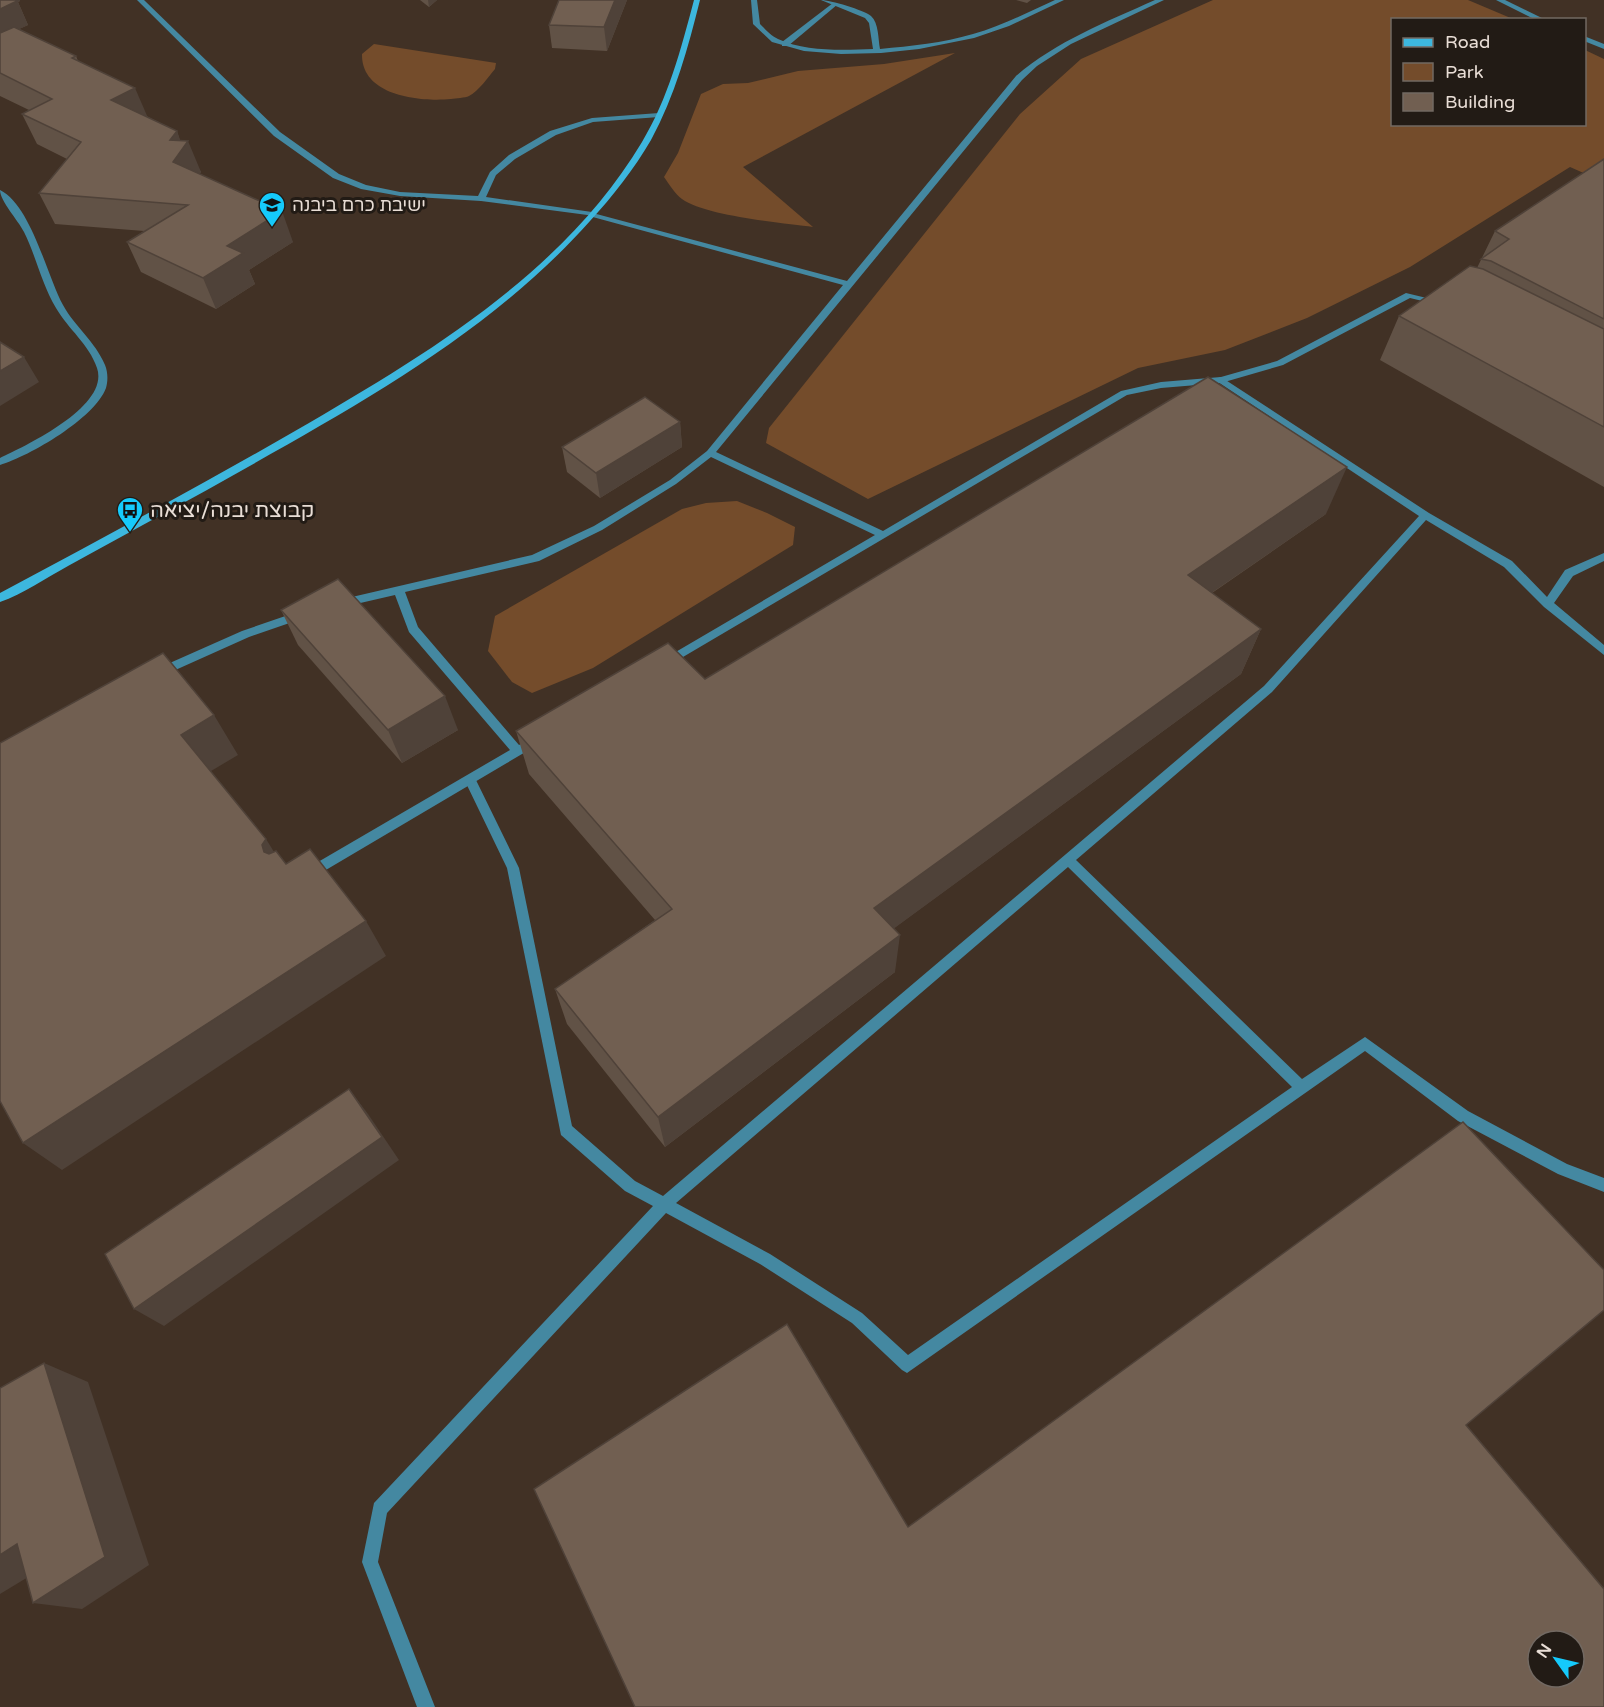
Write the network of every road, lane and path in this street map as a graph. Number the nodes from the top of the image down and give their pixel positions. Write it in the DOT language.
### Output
graph roads {
  1 [pos="140,0"];
  2 [pos="697,0"];
  3 [pos="754,0"];
  4 [pos="824,0"];
  5 [pos="1061,0"];
  6 [pos="1161,0"];
  7 [pos="1498,0"];
  8 [pos="835,4"];
  9 [pos="1538,18"];
  10 [pos="1586,39"];
  11 [pos="785,44"];
  12 [pos="1604,47"];
  13 [pos="877,51"];
  14 [pos="660,115"];
  15 [pos="0,192"];
  16 [pos="481,199"];
  17 [pos="592,214"];
  18 [pos="848,284"];
  19 [pos="1443,304"];
  20 [pos="1221,380"];
  21 [pos="710,453"];
  22 [pos="0,462"];
  23 [pos="1425,515"];
  24 [pos="883,535"];
  25 [pos="1604,557"];
  26 [pos="399,591"];
  27 [pos="0,598"];
  28 [pos="1548,604"];
  29 [pos="329,607"];
  30 [pos="307,613"];
  31 [pos="1604,651"];
  32 [pos="660,667"];
  33 [pos="146,679"];
  34 [pos="548,733"];
  35 [pos="517,751"];
  36 [pos="470,779"];
  37 [pos="1068,860"];
  38 [pos="303,877"];
  39 [pos="1301,1087"];
  40 [pos="1604,1185"];
  41 [pos="664,1205"];
  42 [pos="426,1707"];
  1 -- 16 [label="street"];
  2 -- 14 [label="street"];
  3 -- 11 [label="street"];
  4 -- 8 [label="street"];
  5 -- 13 [label="street"];
  6 -- 18 [label="street"];
  7 -- 9 [label="street"];
  8 -- 11 [label="street"];
  8 -- 13 [label="street"];
  10 -- 12 [label="street"];
  11 -- 13 [label="street"];
  14 -- 16 [label="street"];
  14 -- 17 [label="street"];
  15 -- 22 [label="street"];
  16 -- 17 [label="street"];
  17 -- 18 [label="street"];
  17 -- 27 [label="street"];
  18 -- 21 [label="street"];
  19 -- 20 [label="street"];
  20 -- 23 [label="street"];
  20 -- 24 [label="street"];
  21 -- 24 [label="street"];
  21 -- 26 [label="street"];
  23 -- 28 [label="street"];
  23 -- 37 [label="street"];
  24 -- 32 [label="street"];
  25 -- 28 [label="street"];
  26 -- 29 [label="street"];
  26 -- 35 [label="street"];
  28 -- 31 [label="street"];
  30 -- 33 [label="street"];
  34 -- 35 [label="street"];
  35 -- 36 [label="street"];
  36 -- 38 [label="street"];
  36 -- 41 [label="street"];
  37 -- 39 [label="street"];
  37 -- 41 [label="street"];
  39 -- 40 [label="street"];
  39 -- 41 [label="street"];
  41 -- 42 [label="street"];
}
